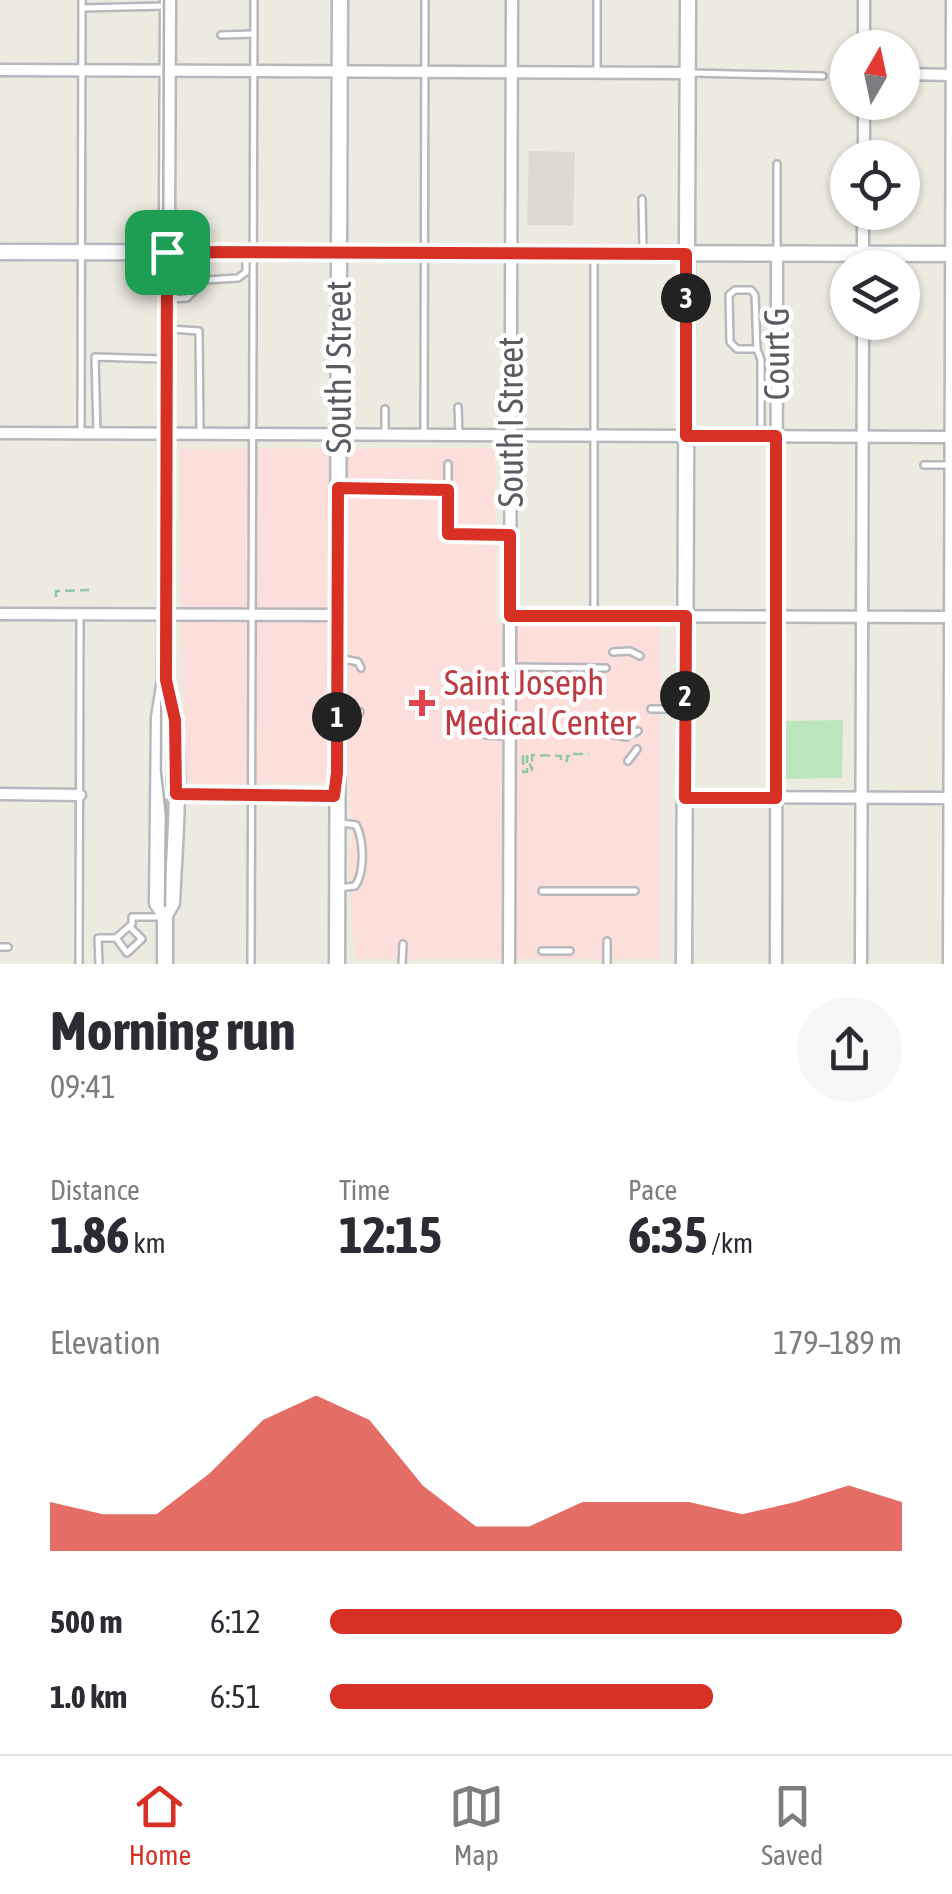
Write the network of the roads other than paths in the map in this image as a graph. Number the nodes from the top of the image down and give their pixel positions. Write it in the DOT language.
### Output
graph roads {
  1 [pos="254,0"];
  2 [pos="340,0"];
  3 [pos="425,0"];
  4 [pos="512,0"];
  5 [pos="597,0"];
  6 [pos="688,0"];
  7 [pos="864,0"];
  8 [pos="952,0"];
  9 [pos="168,3"];
  10 [pos="82,4"];
  11 [pos="864,30"];
  12 [pos="254,34"];
  13 [pos="221,35"];
  14 [pos="0,70"];
  15 [pos="82,71"];
  16 [pos="168,72"];
  17 [pos="254,72"];
  18 [pos="340,72"];
  19 [pos="424,72"];
  20 [pos="512,73"];
  21 [pos="597,73"];
  22 [pos="687,74"];
  23 [pos="920,74"];
  24 [pos="952,75"];
  25 [pos="824,76"];
  26 [pos="778,164"];
  27 [pos="642,199"];
  28 [pos="0,252"];
  29 [pos="81,252"];
  30 [pos="167,252"];
  31 [pos="249,252"];
  32 [pos="424,253"];
  33 [pos="512,253"];
  34 [pos="594,254"];
  35 [pos="643,254"];
  36 [pos="686,254"];
  37 [pos="777,254"];
  38 [pos="951,254"];
  39 [pos="339,255"];
  40 [pos="920,256"];
  41 [pos="830,258"];
  42 [pos="167,299"];
  43 [pos="167,328"];
  44 [pos="863,340"];
  45 [pos="757,348"];
  46 [pos="167,358"];
  47 [pos="458,407"];
  48 [pos="385,409"];
  49 [pos="0,433"];
  50 [pos="80,433"];
  51 [pos="97,433"];
  52 [pos="167,433"];
  53 [pos="200,434"];
  54 [pos="254,434"];
  55 [pos="338,434"];
  56 [pos="385,434"];
  57 [pos="424,434"];
  58 [pos="459,435"];
  59 [pos="511,435"];
  60 [pos="595,435"];
  61 [pos="686,436"];
  62 [pos="760,436"];
  63 [pos="776,436"];
  64 [pos="862,436"];
  65 [pos="951,436"];
  66 [pos="448,464"];
  67 [pos="924,465"];
  68 [pos="950,465"];
  69 [pos="338,488"];
  70 [pos="448,490"];
  71 [pos="510,535"];
  72 [pos="0,614"];
  73 [pos="80,614"];
  74 [pos="166,614"];
  75 [pos="250,615"];
  76 [pos="338,615"];
  77 [pos="510,616"];
  78 [pos="594,616"];
  79 [pos="686,616"];
  80 [pos="775,617"];
  81 [pos="862,617"];
  82 [pos="951,617"];
  83 [pos="614,652"];
  84 [pos="640,656"];
  85 [pos="337,658"];
  86 [pos="361,668"];
  87 [pos="606,668"];
  88 [pos="510,672"];
  89 [pos="166,680"];
  90 [pos="486,681"];
  91 [pos="651,709"];
  92 [pos="685,709"];
  93 [pos="360,712"];
  94 [pos="337,723"];
  95 [pos="638,731"];
  96 [pos="614,735"];
  97 [pos="486,736"];
  98 [pos="510,736"];
  99 [pos="637,749"];
  100 [pos="628,760"];
  101 [pos="337,773"];
  102 [pos="0,794"];
  103 [pos="158,794"];
  104 [pos="176,794"];
  105 [pos="80,795"];
  106 [pos="250,795"];
  107 [pos="334,796"];
  108 [pos="685,798"];
  109 [pos="776,798"];
  110 [pos="861,798"];
  111 [pos="951,798"];
  112 [pos="337,817"];
  113 [pos="336,889"];
  114 [pos="634,890"];
  115 [pos="542,891"];
  116 [pos="165,916"];
  117 [pos="130,926"];
  118 [pos="121,936"];
  119 [pos="607,942"];
  120 [pos="403,944"];
  121 [pos="542,951"];
  122 [pos="570,951"];
  123 [pos="79,964"];
  124 [pos="99,964"];
  125 [pos="165,964"];
  126 [pos="252,964"];
  127 [pos="336,964"];
  128 [pos="402,964"];
  129 [pos="510,964"];
  130 [pos="607,964"];
  131 [pos="684,964"];
  132 [pos="776,964"];
  133 [pos="860,964"];
  134 [pos="948,964"];
  1 -- 12 [label="lane"];
  2 -- 18 [label="main road, South J Street"];
  3 -- 19 [label="lane"];
  4 -- 20 [label="street, South I Street"];
  5 -- 21 [label="lane"];
  6 -- 22 [label="main road"];
  7 -- 11 [label="street"];
  8 -- 24 [label="street"];
  9 -- 10 [label="lane"];
  9 -- 16 [label="main road"];
  10 -- 15 [label="lane"];
  12 -- 13 [label="lane"];
  12 -- 17 [label="lane"];
  14 -- 15 [label="street"];
  15 -- 16 [label="street"];
  15 -- 29 [label="lane"];
  16 -- 17 [label="street"];
  16 -- 30 [label="main road"];
  17 -- 18 [label="street"];
  17 -- 31 [label="lane"];
  18 -- 19 [label="street"];
  18 -- 39 [label="main road, South J Street"];
  19 -- 20 [label="street"];
  19 -- 32 [label="lane"];
  20 -- 21 [label="street"];
  20 -- 33 [label="street, South I Street"];
  21 -- 22 [label="street"];
  22 -- 25 [label="lane"];
  22 -- 36 [label="main road"];
  23 -- 24 [label="street"];
  24 -- 38 [label="street"];
  26 -- 37 [label="lane, Court G"];
  27 -- 35 [label="lane"];
  28 -- 29 [label="main road"];
  29 -- 30 [label="main road"];
  29 -- 50 [label="lane"];
  30 -- 31 [label="main road"];
  30 -- 42 [label="main road"];
  31 -- 39 [label="main road"];
  31 -- 42 [label="lane"];
  31 -- 54 [label="lane"];
  32 -- 33 [label="main road"];
  32 -- 39 [label="main road"];
  32 -- 57 [label="lane"];
  33 -- 34 [label="main road"];
  33 -- 59 [label="street, South I Street"];
  34 -- 35 [label="main road"];
  34 -- 60 [label="lane"];
  35 -- 36 [label="main road"];
  36 -- 37 [label="main road"];
  36 -- 61 [label="main road"];
  37 -- 41 [label="main road"];
  37 -- 63 [label="street, Court G"];
  38 -- 40 [label="main road"];
  38 -- 65 [label="street"];
  39 -- 55 [label="main road, South J Street"];
  42 -- 43 [label="main road"];
  43 -- 46 [label="main road"];
  43 -- 53 [label="lane"];
  44 -- 64 [label="street"];
  45 -- 45 [label="lane"];
  45 -- 62 [label="lane"];
  46 -- 51 [label="lane"];
  46 -- 52 [label="main road"];
  47 -- 58 [label="lane"];
  48 -- 56 [label="lane"];
  49 -- 50 [label="street"];
  50 -- 51 [label="street"];
  51 -- 52 [label="street"];
  52 -- 53 [label="street"];
  52 -- 74 [label="main road"];
  53 -- 54 [label="street"];
  54 -- 55 [label="street"];
  54 -- 75 [label="lane"];
  55 -- 56 [label="street"];
  55 -- 69 [label="main road, South J Street"];
  56 -- 57 [label="street"];
  57 -- 58 [label="street"];
  58 -- 59 [label="street"];
  59 -- 60 [label="street"];
  59 -- 71 [label="street, South I Street"];
  60 -- 61 [label="street"];
  60 -- 78 [label="lane"];
  61 -- 62 [label="street"];
  61 -- 79 [label="main road"];
  62 -- 63 [label="street"];
  63 -- 64 [label="street"];
  63 -- 80 [label="street, Court G"];
  64 -- 65 [label="street"];
  64 -- 81 [label="street"];
  65 -- 68 [label="street"];
  66 -- 70 [label="lane"];
  67 -- 68 [label="lane"];
  68 -- 82 [label="street"];
  69 -- 70 [label="lane"];
  69 -- 76 [label="main road, South J Street"];
  70 -- 71 [label="lane"];
  71 -- 77 [label="street, South I Street"];
  72 -- 73 [label="street"];
  73 -- 74 [label="street"];
  73 -- 105 [label="lane"];
  74 -- 75 [label="street"];
  74 -- 89 [label="main road"];
  75 -- 76 [label="street"];
  75 -- 106 [label="lane"];
  76 -- 85 [label="main road, South J Street"];
  77 -- 78 [label="street"];
  77 -- 88 [label="street, South I Street"];
  78 -- 79 [label="street"];
  79 -- 80 [label="street"];
  79 -- 92 [label="main road"];
  80 -- 81 [label="street"];
  80 -- 109 [label="street, Court G"];
  81 -- 82 [label="street"];
  81 -- 110 [label="street"];
  82 -- 111 [label="street"];
  83 -- 84 [label="lane"];
  85 -- 86 [label="lane"];
  85 -- 94 [label="main road, South J Street"];
  87 -- 88 [label="lane"];
  88 -- 90 [label="lane"];
  88 -- 98 [label="street, South I Street"];
  89 -- 103 [label="main road"];
  89 -- 104 [label="main road"];
  91 -- 92 [label="lane"];
  92 -- 108 [label="main road"];
  93 -- 94 [label="lane"];
  94 -- 101 [label="main road, South J Street"];
  95 -- 96 [label="lane"];
  97 -- 98 [label="lane"];
  98 -- 129 [label="street, South I Street"];
  99 -- 100 [label="lane"];
  101 -- 107 [label="main road"];
  101 -- 112 [label="main road"];
  102 -- 105 [label="street"];
  103 -- 104 [label="street"];
  103 -- 116 [label="main road"];
  104 -- 106 [label="street"];
  104 -- 116 [label="main road"];
  105 -- 123 [label="lane"];
  106 -- 107 [label="street"];
  106 -- 126 [label="lane"];
  107 -- 112 [label="main road"];
  108 -- 109 [label="street"];
  108 -- 131 [label="main road"];
  109 -- 110 [label="street"];
  109 -- 132 [label="street, Court G"];
  110 -- 111 [label="street"];
  110 -- 133 [label="street"];
  111 -- 134 [label="street"];
  112 -- 113 [label="main road"];
  112 -- 113 [label="lane"];
  113 -- 127 [label="main road"];
  114 -- 115 [label="lane"];
  116 -- 117 [label="lane"];
  116 -- 125 [label="main road"];
  117 -- 118 [label="lane"];
  117 -- 118 [label="lane"];
  118 -- 124 [label="lane"];
  119 -- 130 [label="lane"];
  120 -- 128 [label="lane"];
  121 -- 122 [label="lane"];
}
